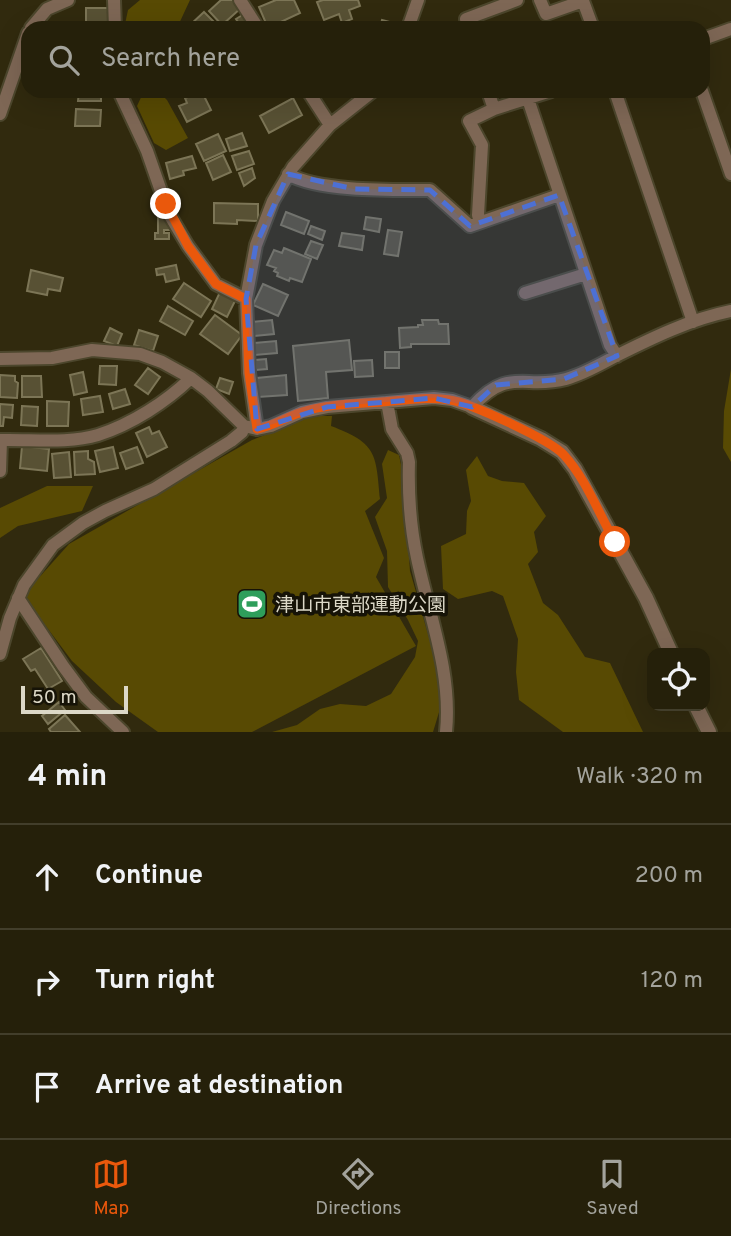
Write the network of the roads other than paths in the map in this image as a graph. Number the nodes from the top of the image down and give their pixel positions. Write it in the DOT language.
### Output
graph roads {
  1 [pos="68,0"];
  2 [pos="114,0"];
  3 [pos="240,0"];
  4 [pos="418,0"];
  5 [pos="517,0"];
  6 [pos="540,0"];
  7 [pos="38,21"];
  8 [pos="115,21"];
  9 [pos="254,21"];
  10 [pos="410,21"];
  11 [pos="467,21"];
  12 [pos="590,21"];
  13 [pos="731,29"];
  14 [pos="710,36"];
  15 [pos="21,53"];
  16 [pos="122,98"];
  17 [pos="313,98"];
  18 [pos="364,98"];
  19 [pos="490,98"];
  20 [pos="531,98"];
  21 [pos="617,98"];
  22 [pos="704,98"];
  23 [pos="528,99"];
  24 [pos="494,109"];
  25 [pos="0,114"];
  26 [pos="330,125"];
  27 [pos="288,174"];
  28 [pos="731,174"];
  29 [pos="559,195"];
  30 [pos="480,222"];
  31 [pos="586,274"];
  32 [pos="525,293"];
  33 [pos="246,299"];
  34 [pos="731,311"];
  35 [pos="692,322"];
  36 [pos="617,356"];
  37 [pos="0,359"];
  38 [pos="191,378"];
  39 [pos="387,402"];
  40 [pos="472,407"];
  41 [pos="244,426"];
  42 [pos="257,429"];
  43 [pos="1,440"];
  44 [pos="0,471"];
  45 [pos="18,598"];
  46 [pos="669,648"];
  47 [pos="0,654"];
  48 [pos="698,711"];
  49 [pos="123,732"];
  50 [pos="446,732"];
  51 [pos="709,732"];
  1 -- 7 [label="street"];
  2 -- 8 [label="street"];
  3 -- 9 [label="street"];
  4 -- 10 [label="street"];
  5 -- 11 [label="street"];
  6 -- 12 [label="street"];
  13 -- 14 [label="street"];
  15 -- 25 [label="street"];
  16 -- 33 [label="street"];
  17 -- 26 [label="street"];
  18 -- 26 [label="street"];
  19 -- 24 [label="street"];
  20 -- 23 [label="street"];
  21 -- 35 [label="street"];
  22 -- 28 [label="street"];
  23 -- 24 [label="street"];
  23 -- 29 [label="street"];
  24 -- 30 [label="street"];
  26 -- 27 [label="street"];
  27 -- 30 [label="street"];
  27 -- 33 [label="street"];
  29 -- 30 [label="street"];
  29 -- 31 [label="street"];
  31 -- 32 [label="street"];
  31 -- 36 [label="street"];
  33 -- 42 [label="street"];
  34 -- 35 [label="street"];
  35 -- 36 [label="street"];
  36 -- 40 [label="street"];
  37 -- 38 [label="street"];
  38 -- 41 [label="street"];
  38 -- 43 [label="street"];
  39 -- 40 [label="street"];
  39 -- 42 [label="street"];
  39 -- 50 [label="street"];
  40 -- 46 [label="street"];
  41 -- 42 [label="street"];
  41 -- 45 [label="street"];
  43 -- 44 [label="street"];
  45 -- 47 [label="street"];
  45 -- 49 [label="street"];
  48 -- 51 [label="street"];
}
